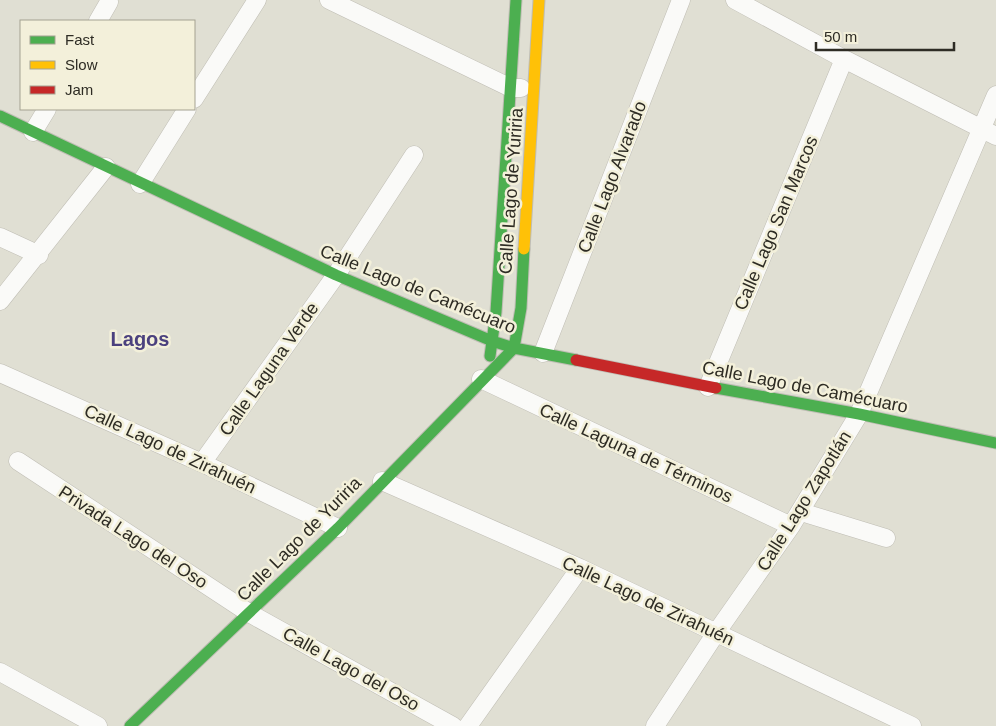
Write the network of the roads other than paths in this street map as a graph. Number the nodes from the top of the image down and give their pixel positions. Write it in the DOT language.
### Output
graph roads {
  1 [pos="257,0"];
  2 [pos="329,0"];
  3 [pos="516,0"];
  4 [pos="539,0"];
  5 [pos="681,0"];
  6 [pos="735,0"];
  7 [pos="109,2"];
  8 [pos="99,20"];
  9 [pos="844,59"];
  10 [pos="511,88"];
  11 [pos="535,89"];
  12 [pos="996,95"];
  13 [pos="195,97"];
  14 [pos="46,110"];
  15 [pos="187,110"];
  16 [pos="0,116"];
  17 [pos="34,132"];
  18 [pos="989,132"];
  19 [pos="414,154"];
  20 [pos="106,167"];
  21 [pos="140,184"];
  22 [pos="0,236"];
  23 [pos="39,255"];
  24 [pos="336,275"];
  25 [pos="0,301"];
  26 [pos="492,341"];
  27 [pos="514,348"];
  28 [pos="544,354"];
  29 [pos="0,373"];
  30 [pos="485,376"];
  31 [pos="708,387"];
  32 [pos="859,414"];
  33 [pos="996,443"];
  34 [pos="18,461"];
  35 [pos="202,463"];
  36 [pos="382,481"];
  37 [pos="796,519"];
  38 [pos="338,528"];
  39 [pos="886,538"];
  40 [pos="580,568"];
  41 [pos="249,613"];
  42 [pos="716,633"];
  43 [pos="0,672"];
  44 [pos="98,726"];
  45 [pos="130,726"];
  46 [pos="453,726"];
  47 [pos="468,726"];
  48 [pos="655,726"];
  49 [pos="912,726"];
  1 -- 13 [label="street"];
  2 -- 10 [label="street"];
  3 -- 10 [label="street, Calle Lago de Yuriria"];
  4 -- 11 [label="street, Calle Lago de Yuriria"];
  5 -- 28 [label="street, Calle Lago Alvarado"];
  6 -- 9 [label="street"];
  7 -- 8 [label="street"];
  9 -- 18 [label="street"];
  9 -- 31 [label="street, Calle Lago San Marcos"];
  10 -- 11 [label="street"];
  10 -- 26 [label="street, Calle Lago de Yuriria"];
  11 -- 27 [label="street, Calle Lago de Yuriria"];
  12 -- 18 [label="street, Calle Lago Zapotlán"];
  14 -- 17 [label="street"];
  15 -- 21 [label="street"];
  16 -- 17 [label="street, Calle Lago de Camécuaro"];
  17 -- 20 [label="street, Calle Lago de Camécuaro"];
  18 -- 32 [label="street, Calle Lago Zapotlán"];
  19 -- 24 [label="street, Calle Laguna Verde"];
  20 -- 21 [label="street, Calle Lago de Camécuaro"];
  20 -- 23 [label="street"];
  21 -- 24 [label="street, Calle Lago de Camécuaro"];
  22 -- 23 [label="street"];
  23 -- 25 [label="street"];
  24 -- 26 [label="street, Calle Lago de Camécuaro"];
  24 -- 35 [label="street, Calle Laguna Verde"];
  26 -- 27 [label="street, Calle Lago de Camécuaro"];
  26 -- 30 [label="street, Calle Lago de Yuriria"];
  27 -- 28 [label="street, Calle Lago de Camécuaro"];
  27 -- 30 [label="street, Calle Lago de Yuriria"];
  28 -- 31 [label="street, Calle Lago de Camécuaro"];
  29 -- 35 [label="street, Calle Lago de Zirahuén"];
  30 -- 36 [label="street, Calle Lago de Yuriria"];
  30 -- 37 [label="street, Calle Laguna de Términos"];
  31 -- 32 [label="street, Calle Lago de Camécuaro"];
  32 -- 33 [label="street, Calle Lago de Camécuaro"];
  32 -- 37 [label="street, Calle Lago Zapotlán"];
  34 -- 41 [label="street, Privada Lago del Oso"];
  35 -- 38 [label="street, Calle Lago de Zirahuén"];
  36 -- 38 [label="street, Calle Lago de Yuriria"];
  36 -- 40 [label="street, Calle Lago de Zirahuén"];
  37 -- 39 [label="street, Calle Laguna de Términos"];
  37 -- 42 [label="street, Calle Lago Zapotlán"];
  38 -- 41 [label="street, Calle Lago de Yuriria"];
  40 -- 42 [label="street, Calle Lago de Zirahuén"];
  40 -- 47 [label="street"];
  41 -- 45 [label="street, Calle Lago de Yuriria"];
  41 -- 46 [label="street, Calle Lago del Oso"];
  42 -- 48 [label="street, Calle Lago Zapotlán"];
  42 -- 49 [label="street, Calle Lago de Zirahuén"];
  43 -- 44 [label="street"];
}
